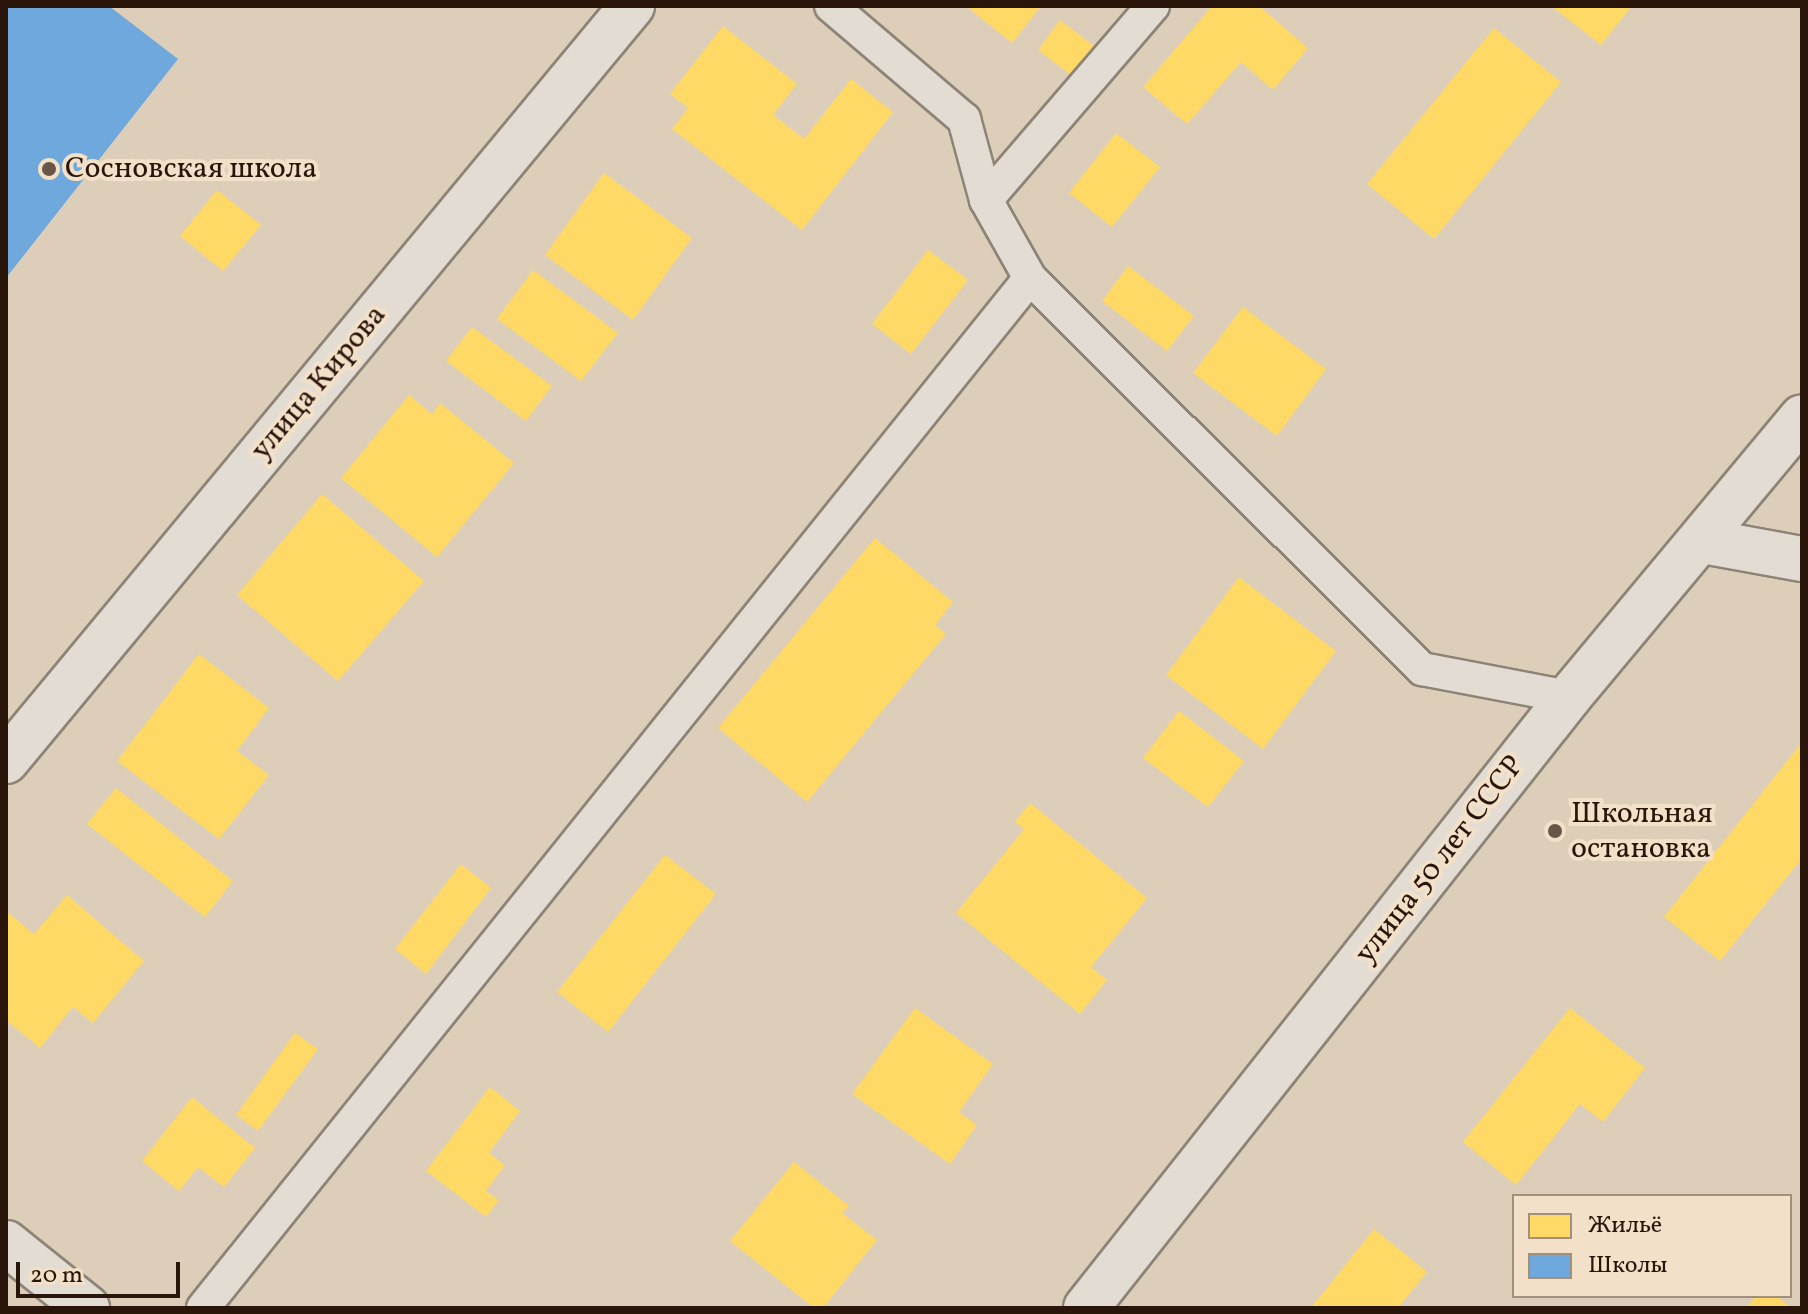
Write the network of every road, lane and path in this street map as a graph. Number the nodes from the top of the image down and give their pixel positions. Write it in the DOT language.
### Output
graph roads {
  1 [pos="632,6"];
  2 [pos="831,6"];
  3 [pos="1153,6"];
  4 [pos="986,200"];
  5 [pos="1030,278"];
  6 [pos="1802,417"];
  7 [pos="1703,541"];
  8 [pos="1802,559"];
  9 [pos="1569,697"];
  10 [pos="6,761"];
  11 [pos="6,1243"];
  12 [pos="87,1308"];
  13 [pos="203,1308"];
  14 [pos="1086,1308"];
  1 -- 10 [label="street, улица Кирова"];
  2 -- 4 [label="lane"];
  3 -- 4 [label="lane"];
  4 -- 5 [label="lane"];
  5 -- 9 [label="lane"];
  5 -- 13 [label="lane"];
  6 -- 7 [label="street, улица 50 лет СССР"];
  7 -- 8 [label="street"];
  7 -- 9 [label="street, улица 50 лет СССР"];
  9 -- 14 [label="street, улица 50 лет СССР"];
  11 -- 12 [label="street"];
}
